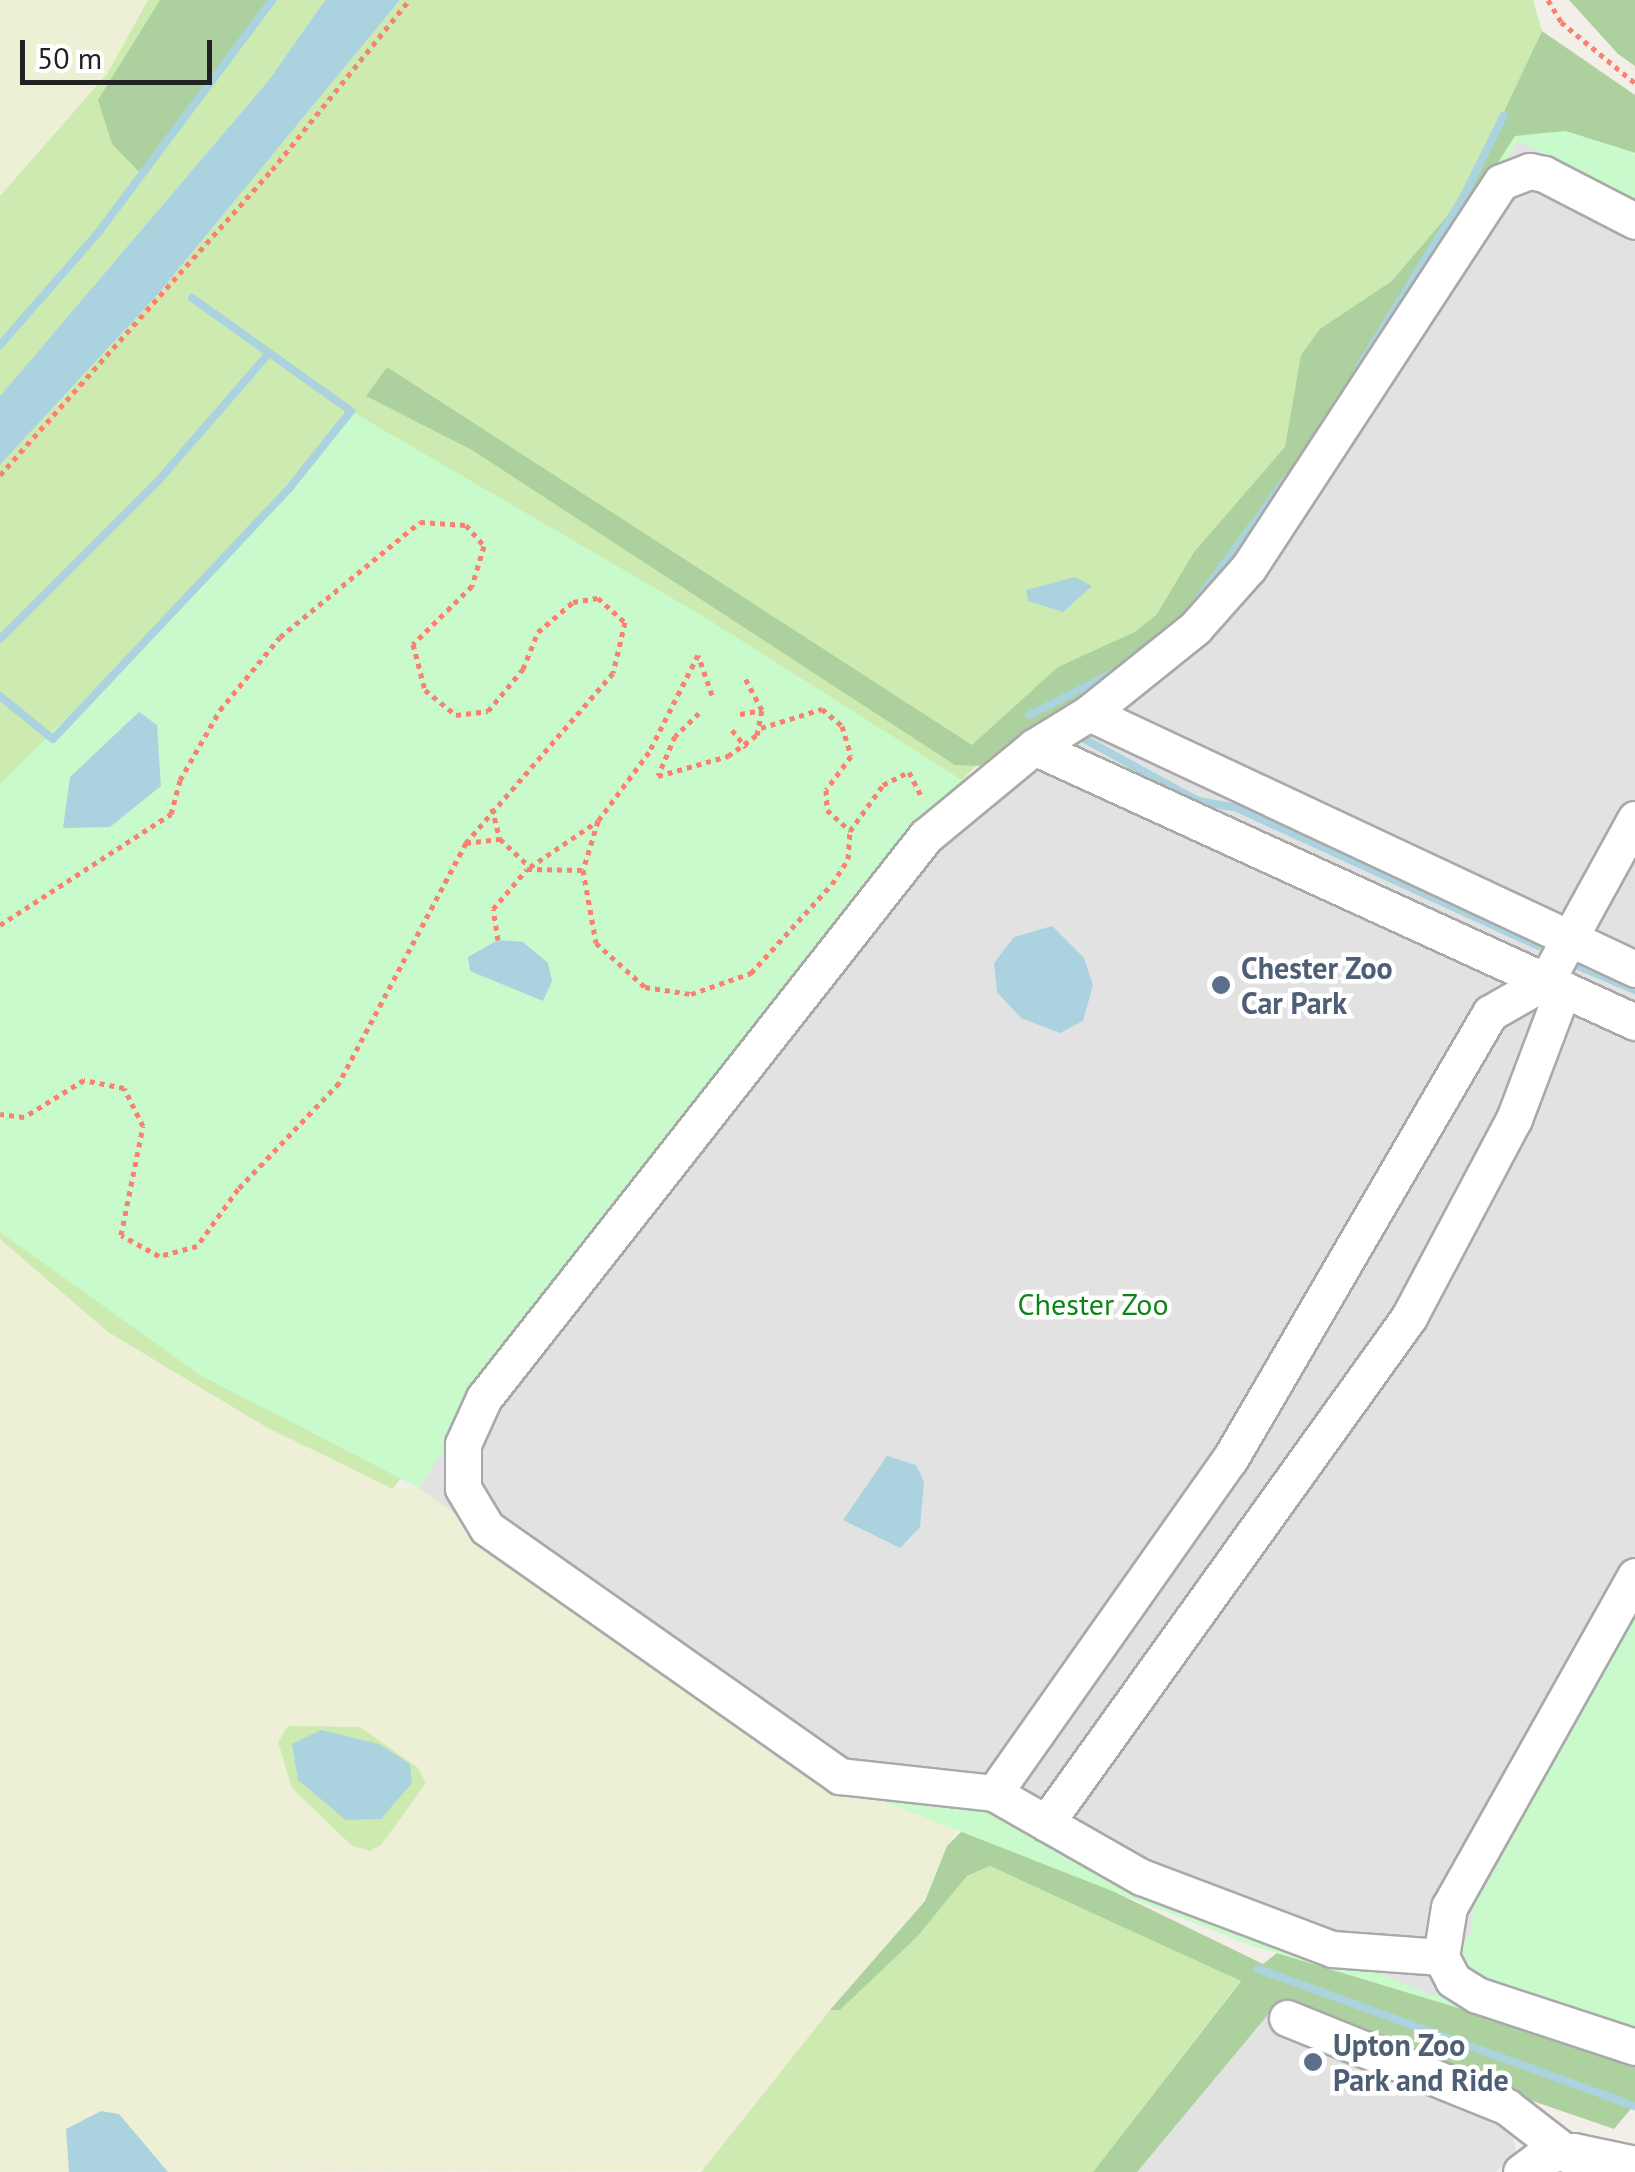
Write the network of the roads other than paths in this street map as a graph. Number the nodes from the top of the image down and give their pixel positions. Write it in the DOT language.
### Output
graph roads {
  1 [pos="1635,221"];
  2 [pos="1088,713"];
  3 [pos="1034,747"];
  4 [pos="1635,820"];
  5 [pos="1567,940"];
  6 [pos="1635,969"];
  7 [pos="1555,985"];
  8 [pos="1635,1022"];
  9 [pos="1635,1576"];
  10 [pos="994,1793"];
  11 [pos="1046,1822"];
  12 [pos="1442,1945"];
  13 [pos="1288,2018"];
  14 [pos="1635,2021"];
  15 [pos="1635,2047"];
  16 [pos="1582,2162"];
  17 [pos="1635,2164"];
  18 [pos="1521,2172"];
  1 -- 2 [label="street"];
  2 -- 3 [label="street"];
  2 -- 5 [label="street"];
  3 -- 7 [label="street"];
  3 -- 10 [label="street"];
  4 -- 5 [label="street"];
  5 -- 6 [label="street"];
  5 -- 7 [label="street"];
  7 -- 8 [label="street"];
  7 -- 10 [label="street"];
  7 -- 11 [label="street"];
  9 -- 12 [label="street"];
  10 -- 11 [label="street"];
  11 -- 12 [label="street"];
  12 -- 14 [label="street"];
  12 -- 15 [label="street"];
  13 -- 16 [label="street"];
  16 -- 17 [label="street"];
  16 -- 18 [label="street"];
}
